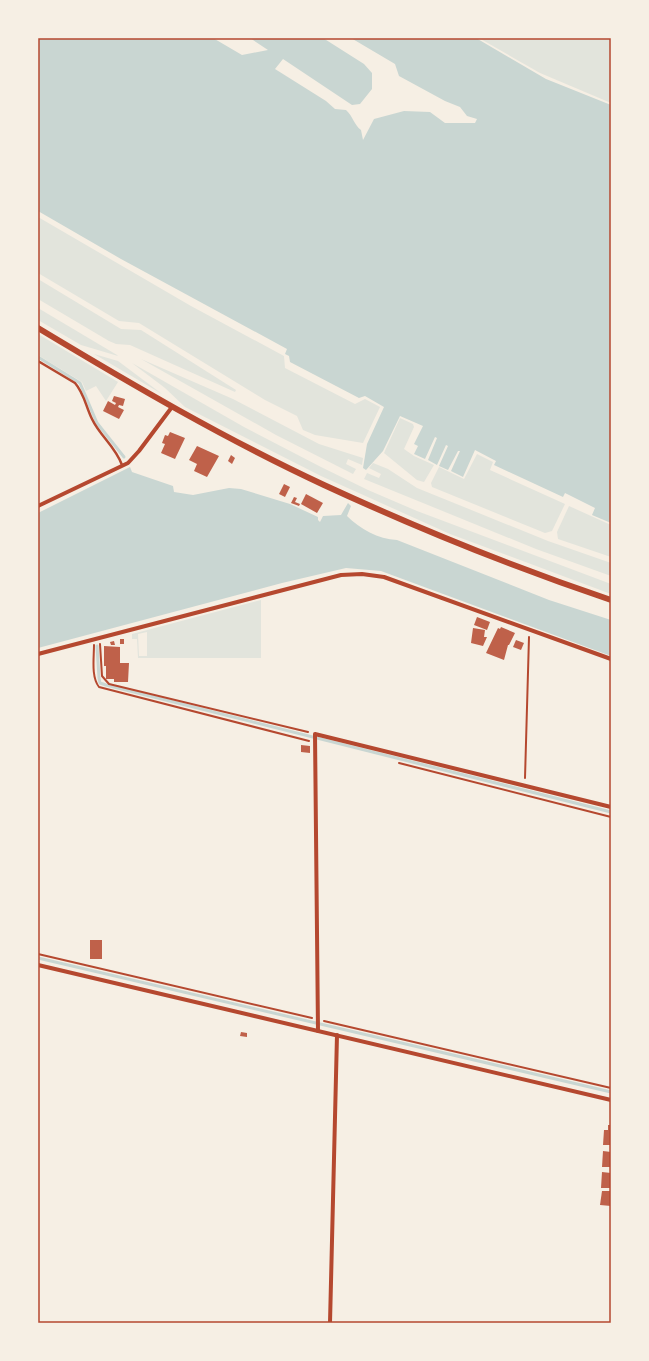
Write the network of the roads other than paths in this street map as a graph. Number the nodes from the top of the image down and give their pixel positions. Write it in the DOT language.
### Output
graph roads {
  1 [pos="38,328"];
  2 [pos="38,361"];
  3 [pos="172,407"];
  4 [pos="122,465"];
  5 [pos="38,506"];
  6 [pos="611,600"];
  7 [pos="38,654"];
  8 [pos="611,658"];
  9 [pos="611,807"];
  10 [pos="38,965"];
  11 [pos="318,1031"];
  12 [pos="337,1036"];
  13 [pos="611,1100"];
  14 [pos="330,1323"];
  1 -- 3 [label="street"];
  2 -- 4 [label="lane"];
  3 -- 4 [label="street"];
  3 -- 6 [label="street"];
  4 -- 5 [label="street"];
  7 -- 8 [label="street"];
  9 -- 11 [label="street"];
  10 -- 11 [label="street"];
  11 -- 12 [label="street"];
  12 -- 13 [label="street"];
  12 -- 14 [label="street"];
}
